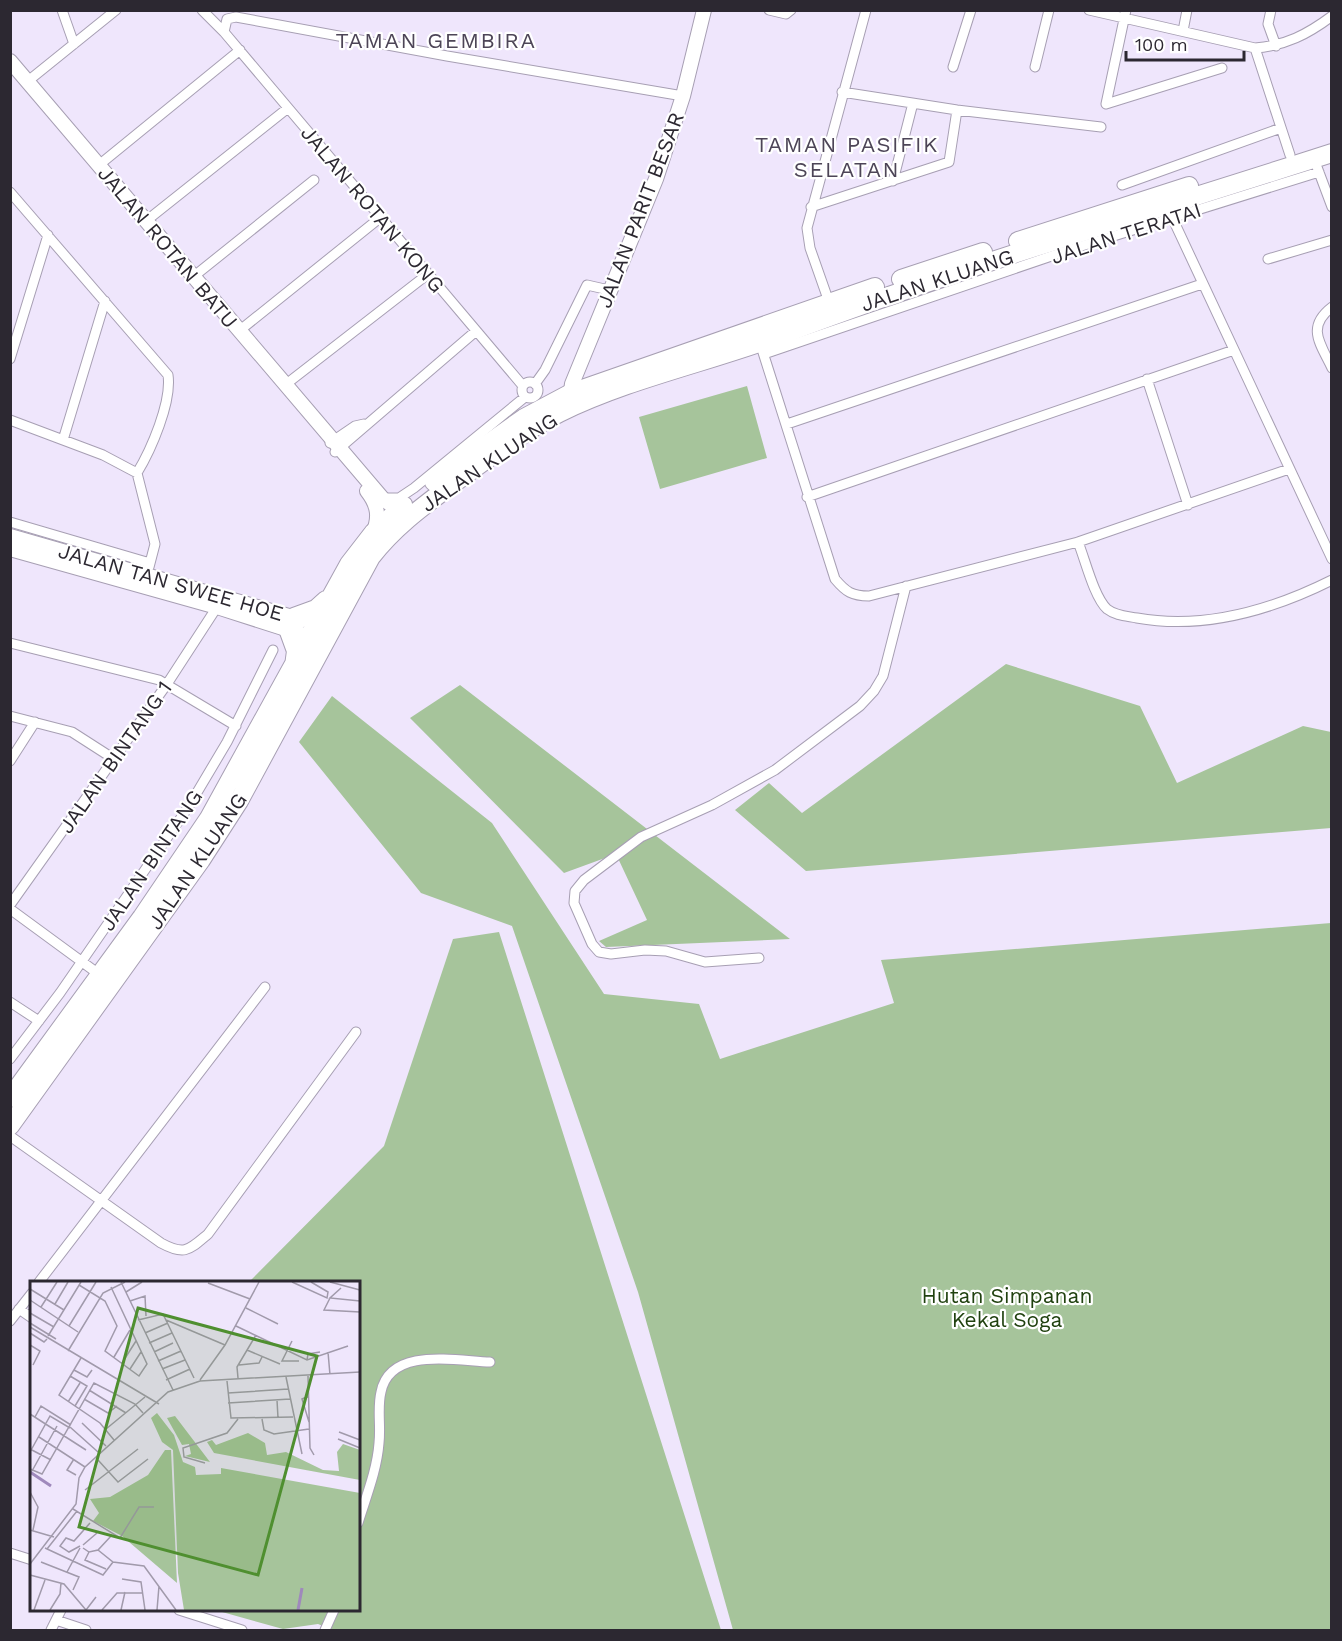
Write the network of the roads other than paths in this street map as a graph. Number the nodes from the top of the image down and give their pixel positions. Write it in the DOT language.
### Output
graph roads {
  1 [pos="62,10"];
  2 [pos="202,10"];
  3 [pos="704,10"];
  4 [pos="769,10"];
  5 [pos="791,10"];
  6 [pos="866,10"];
  7 [pos="971,10"];
  8 [pos="1049,10"];
  9 [pos="1089,10"];
  10 [pos="1187,10"];
  11 [pos="1271,10"];
  12 [pos="114,11"];
  13 [pos="1126,15"];
  14 [pos="1332,16"];
  15 [pos="1183,31"];
  16 [pos="224,32"];
  17 [pos="74,44"];
  18 [pos="1276,46"];
  19 [pos="1256,48"];
  20 [pos="240,50"];
  21 [pos="10,61"];
  22 [pos="953,67"];
  23 [pos="1035,67"];
  24 [pos="1222,68"];
  25 [pos="28,81"];
  26 [pos="842,92"];
  27 [pos="678,96"];
  28 [pos="913,104"];
  29 [pos="288,108"];
  30 [pos="957,110"];
  31 [pos="1101,127"];
  32 [pos="1281,128"];
  33 [pos="1332,141"];
  34 [pos="1332,153"];
  35 [pos="1290,155"];
  36 [pos="99,165"];
  37 [pos="1316,166"];
  38 [pos="314,180"];
  39 [pos="893,181"];
  40 [pos="1122,185"];
  41 [pos="10,192"];
  42 [pos="811,207"];
  43 [pos="1332,207"];
  44 [pos="1169,212"];
  45 [pos="381,218"];
  46 [pos="146,221"];
  47 [pos="48,235"];
  48 [pos="1332,240"];
  49 [pos="1268,259"];
  50 [pos="428,274"];
  51 [pos="193,277"];
  52 [pos="1202,284"];
  53 [pos="609,290"];
  54 [pos="105,301"];
  55 [pos="829,302"];
  56 [pos="1332,307"];
  57 [pos="239,330"];
  58 [pos="476,331"];
  59 [pos="731,338"];
  60 [pos="762,349"];
  61 [pos="1234,350"];
  62 [pos="10,359"];
  63 [pos="1332,368"];
  64 [pos="1147,380"];
  65 [pos="535,384"];
  66 [pos="285,385"];
  67 [pos="523,386"];
  68 [pos="525,397"];
  69 [pos="575,399"];
  70 [pos="10,420"];
  71 [pos="787,424"];
  72 [pos="63,440"];
  73 [pos="333,443"];
  74 [pos="1289,469"];
  75 [pos="137,473"];
  76 [pos="807,497"];
  77 [pos="383,499"];
  78 [pos="405,504"];
  79 [pos="1188,505"];
  80 [pos="10,522"];
  81 [pos="373,533"];
  82 [pos="10,536"];
  83 [pos="1078,542"];
  84 [pos="10,549"];
  85 [pos="1332,559"];
  86 [pos="148,569"];
  87 [pos="1332,580"];
  88 [pos="906,586"];
  89 [pos="334,591"];
  90 [pos="217,607"];
  91 [pos="291,623"];
  92 [pos="320,634"];
  93 [pos="10,643"];
  94 [pos="273,650"];
  95 [pos="294,668"];
  96 [pos="167,684"];
  97 [pos="10,716"];
  98 [pos="35,722"];
  99 [pos="236,726"];
  100 [pos="114,759"];
  101 [pos="10,761"];
  102 [pos="10,907"];
  103 [pos="759,958"];
  104 [pos="80,963"];
  105 [pos="100,975"];
  106 [pos="265,987"];
  107 [pos="10,1002"];
  108 [pos="39,1021"];
  109 [pos="357,1032"];
  110 [pos="10,1059"];
  111 [pos="10,1098"];
  112 [pos="10,1126"];
  113 [pos="10,1136"];
  114 [pos="101,1200"];
  115 [pos="40,1281"];
  116 [pos="30,1295"];
  117 [pos="19,1309"];
  118 [pos="30,1317"];
  119 [pos="10,1321"];
  120 [pos="490,1362"];
  121 [pos="360,1516"];
  122 [pos="10,1553"];
  123 [pos="30,1559"];
  124 [pos="60,1611"];
  125 [pos="182,1611"];
  126 [pos="334,1611"];
  127 [pos="56,1620"];
  128 [pos="51,1630"];
  129 [pos="86,1630"];
  130 [pos="242,1630"];
  131 [pos="325,1630"];
  1 -- 17 [label="street"];
  2 -- 16 [label="street, JALAN ROTAN KONG"];
  3 -- 27 [label="street, JALAN PARIT BESAR"];
  4 -- 5 [label="street"];
  6 -- 26 [label="street"];
  7 -- 22 [label="street"];
  8 -- 23 [label="street"];
  9 -- 13 [label="street"];
  10 -- 15 [label="street"];
  11 -- 18 [label="street"];
  12 -- 17 [label="street"];
  13 -- 15 [label="street"];
  13 -- 24 [label="street"];
  14 -- 18 [label="street"];
  15 -- 19 [label="street"];
  16 -- 20 [label="street, JALAN ROTAN KONG"];
  16 -- 27 [label="street"];
  17 -- 25 [label="street"];
  18 -- 19 [label="street"];
  19 -- 32 [label="street"];
  20 -- 29 [label="street, JALAN ROTAN KONG"];
  20 -- 36 [label="street"];
  21 -- 25 [label="street, JALAN ROTAN BATU"];
  25 -- 36 [label="street, JALAN ROTAN BATU"];
  26 -- 28 [label="street"];
  26 -- 42 [label="street"];
  27 -- 53 [label="street, JALAN PARIT BESAR"];
  28 -- 30 [label="street"];
  28 -- 39 [label="street"];
  29 -- 45 [label="street, JALAN ROTAN KONG"];
  29 -- 46 [label="street"];
  30 -- 31 [label="street"];
  30 -- 39 [label="street"];
  32 -- 35 [label="street"];
  32 -- 40 [label="street"];
  33 -- 35 [label="highway, JALAN KLUANG"];
  34 -- 37 [label="highway, JALAN KLUANG"];
  35 -- 55 [label="highway, JALAN KLUANG"];
  36 -- 46 [label="street, JALAN ROTAN BATU"];
  37 -- 43 [label="street"];
  37 -- 44 [label="highway, JALAN KLUANG"];
  38 -- 51 [label="street"];
  39 -- 42 [label="street"];
  41 -- 47 [label="street"];
  42 -- 55 [label="street"];
  44 -- 52 [label="street"];
  44 -- 60 [label="highway, JALAN KLUANG"];
  45 -- 50 [label="street, JALAN ROTAN KONG"];
  45 -- 57 [label="street"];
  46 -- 51 [label="street, JALAN ROTAN BATU"];
  47 -- 54 [label="street"];
  47 -- 62 [label="street"];
  48 -- 49 [label="street"];
  50 -- 58 [label="street, JALAN ROTAN KONG"];
  50 -- 66 [label="street"];
  51 -- 57 [label="street, JALAN ROTAN BATU"];
  52 -- 61 [label="street"];
  52 -- 71 [label="street"];
  53 -- 65 [label="street"];
  53 -- 69 [label="street, JALAN PARIT BESAR"];
  54 -- 72 [label="street"];
  54 -- 75 [label="street"];
  55 -- 59 [label="highway, JALAN KLUANG"];
  56 -- 63 [label="street"];
  57 -- 66 [label="street, JALAN ROTAN BATU"];
  58 -- 67 [label="street, JALAN ROTAN KONG"];
  58 -- 73 [label="street"];
  59 -- 60 [label="highway"];
  59 -- 69 [label="highway, JALAN KLUANG"];
  60 -- 69 [label="highway, JALAN KLUANG"];
  60 -- 71 [label="street"];
  61 -- 64 [label="street"];
  61 -- 74 [label="street"];
  64 -- 76 [label="street"];
  64 -- 79 [label="street"];
  65 -- 67 [label="street"];
  65 -- 68 [label="street"];
  66 -- 73 [label="street, JALAN ROTAN BATU"];
  67 -- 68 [label="street"];
  68 -- 77 [label="street"];
  69 -- 78 [label="highway, JALAN KLUANG"];
  69 -- 92 [label="highway, JALAN KLUANG"];
  70 -- 72 [label="street"];
  71 -- 76 [label="street"];
  72 -- 75 [label="street"];
  73 -- 77 [label="street, JALAN ROTAN BATU"];
  73 -- 81 [label="street, JALAN ROTAN BATU"];
  74 -- 79 [label="street"];
  74 -- 85 [label="street"];
  75 -- 86 [label="street"];
  76 -- 88 [label="street"];
  77 -- 78 [label="street"];
  78 -- 81 [label="highway, JALAN KLUANG"];
  79 -- 83 [label="street"];
  80 -- 86 [label="street"];
  81 -- 89 [label="highway, JALAN KLUANG"];
  82 -- 86 [label="street, JALAN TAN SWEE HOE"];
  83 -- 87 [label="street"];
  83 -- 88 [label="street"];
  84 -- 90 [label="street, JALAN TAN SWEE HOE"];
  86 -- 91 [label="street, JALAN TAN SWEE HOE"];
  88 -- 103 [label="street"];
  89 -- 91 [label="highway"];
  89 -- 92 [label="highway, JALAN KLUANG"];
  90 -- 91 [label="street, JALAN TAN SWEE HOE"];
  90 -- 96 [label="street, JALAN BINTANG 1"];
  91 -- 92 [label="street, JALAN TAN SWEE HOE"];
  91 -- 95 [label="highway"];
  92 -- 95 [label="highway, JALAN KLUANG"];
  92 -- 112 [label="highway, JALAN KLUANG"];
  93 -- 96 [label="street"];
  94 -- 99 [label="street, JALAN BINTANG"];
  95 -- 105 [label="highway, JALAN KLUANG"];
  96 -- 99 [label="street"];
  96 -- 100 [label="street, JALAN BINTANG 1"];
  97 -- 98 [label="street"];
  98 -- 100 [label="street"];
  98 -- 101 [label="street"];
  99 -- 104 [label="street, JALAN BINTANG"];
  100 -- 102 [label="street, JALAN BINTANG 1"];
  102 -- 104 [label="street"];
  104 -- 105 [label="street"];
  104 -- 108 [label="street, JALAN BINTANG"];
  105 -- 111 [label="highway, JALAN KLUANG"];
  106 -- 114 [label="street"];
  107 -- 108 [label="street"];
  108 -- 110 [label="street, JALAN BINTANG"];
  109 -- 114 [label="street"];
  113 -- 114 [label="street"];
  114 -- 115 [label="street"];
  116 -- 117 [label="street"];
  117 -- 118 [label="street"];
  117 -- 119 [label="street"];
  120 -- 121 [label="street"];
  122 -- 123 [label="street"];
  124 -- 127 [label="street"];
  125 -- 130 [label="street"];
  126 -- 131 [label="street"];
  127 -- 128 [label="street"];
  127 -- 129 [label="street"];
}
